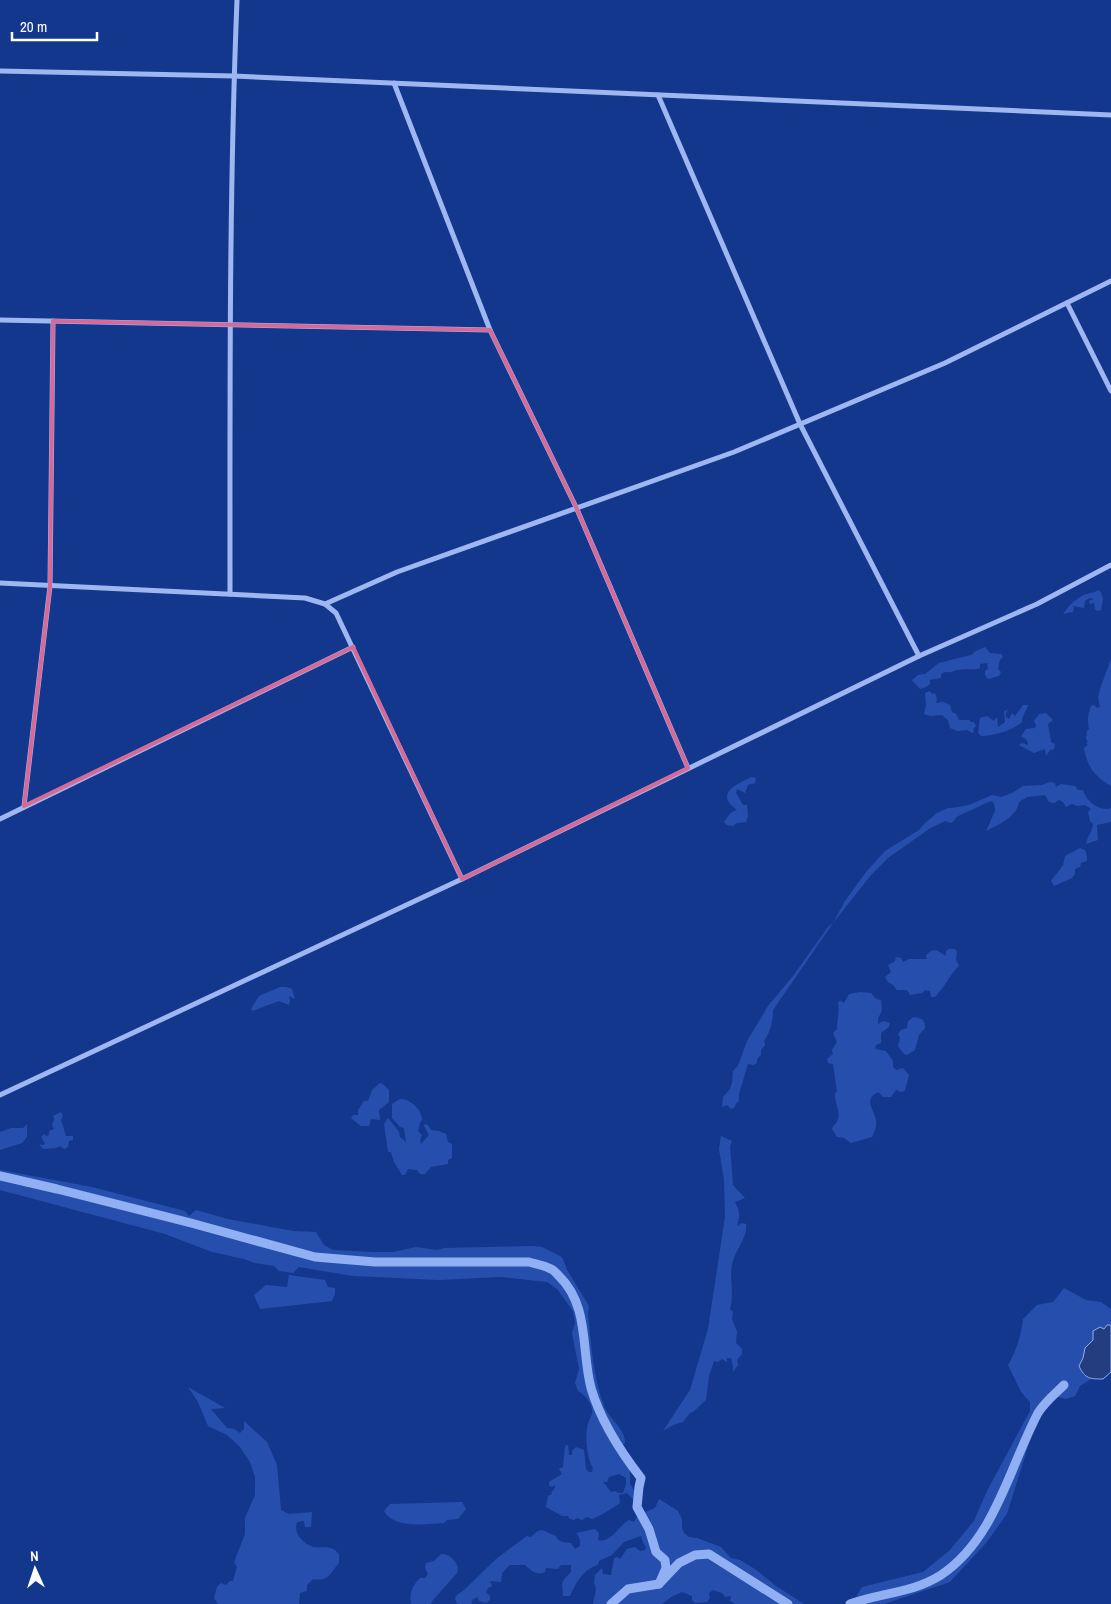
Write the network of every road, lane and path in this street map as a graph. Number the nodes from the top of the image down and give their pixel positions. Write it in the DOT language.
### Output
graph roads {
  1 [pos="237,0"];
  2 [pos="0,70"];
  3 [pos="234,76"];
  4 [pos="394,83"];
  5 [pos="658,95"];
  6 [pos="1111,115"];
  7 [pos="1111,281"];
  8 [pos="1067,303"];
  9 [pos="0,320"];
  10 [pos="53,321"];
  11 [pos="230,325"];
  12 [pos="490,330"];
  13 [pos="1111,391"];
  14 [pos="800,424"];
  15 [pos="576,507"];
  16 [pos="1111,565"];
  17 [pos="0,583"];
  18 [pos="50,586"];
  19 [pos="230,594"];
  20 [pos="325,604"];
  21 [pos="353,647"];
  22 [pos="919,656"];
  23 [pos="688,768"];
  24 [pos="24,806"];
  25 [pos="0,818"];
  26 [pos="462,878"];
  27 [pos="0,1095"];
  1 -- 3 [label="street"];
  2 -- 3 [label="street"];
  3 -- 4 [label="street"];
  3 -- 11 [label="street"];
  4 -- 5 [label="street"];
  4 -- 12 [label="street"];
  5 -- 6 [label="street"];
  5 -- 14 [label="street"];
  7 -- 8 [label="street"];
  8 -- 13 [label="street"];
  8 -- 14 [label="street"];
  9 -- 10 [label="street"];
  10 -- 11 [label="street"];
  10 -- 18 [label="street"];
  11 -- 12 [label="street"];
  11 -- 19 [label="street"];
  12 -- 15 [label="street"];
  14 -- 15 [label="street"];
  14 -- 22 [label="street"];
  15 -- 20 [label="street"];
  15 -- 23 [label="street"];
  16 -- 22 [label="street"];
  17 -- 18 [label="street"];
  18 -- 19 [label="street"];
  18 -- 24 [label="street"];
  19 -- 20 [label="street"];
  20 -- 21 [label="street"];
  21 -- 24 [label="street"];
  21 -- 26 [label="street"];
  22 -- 23 [label="street"];
  23 -- 26 [label="street"];
  24 -- 25 [label="street"];
  26 -- 27 [label="street"];
}
